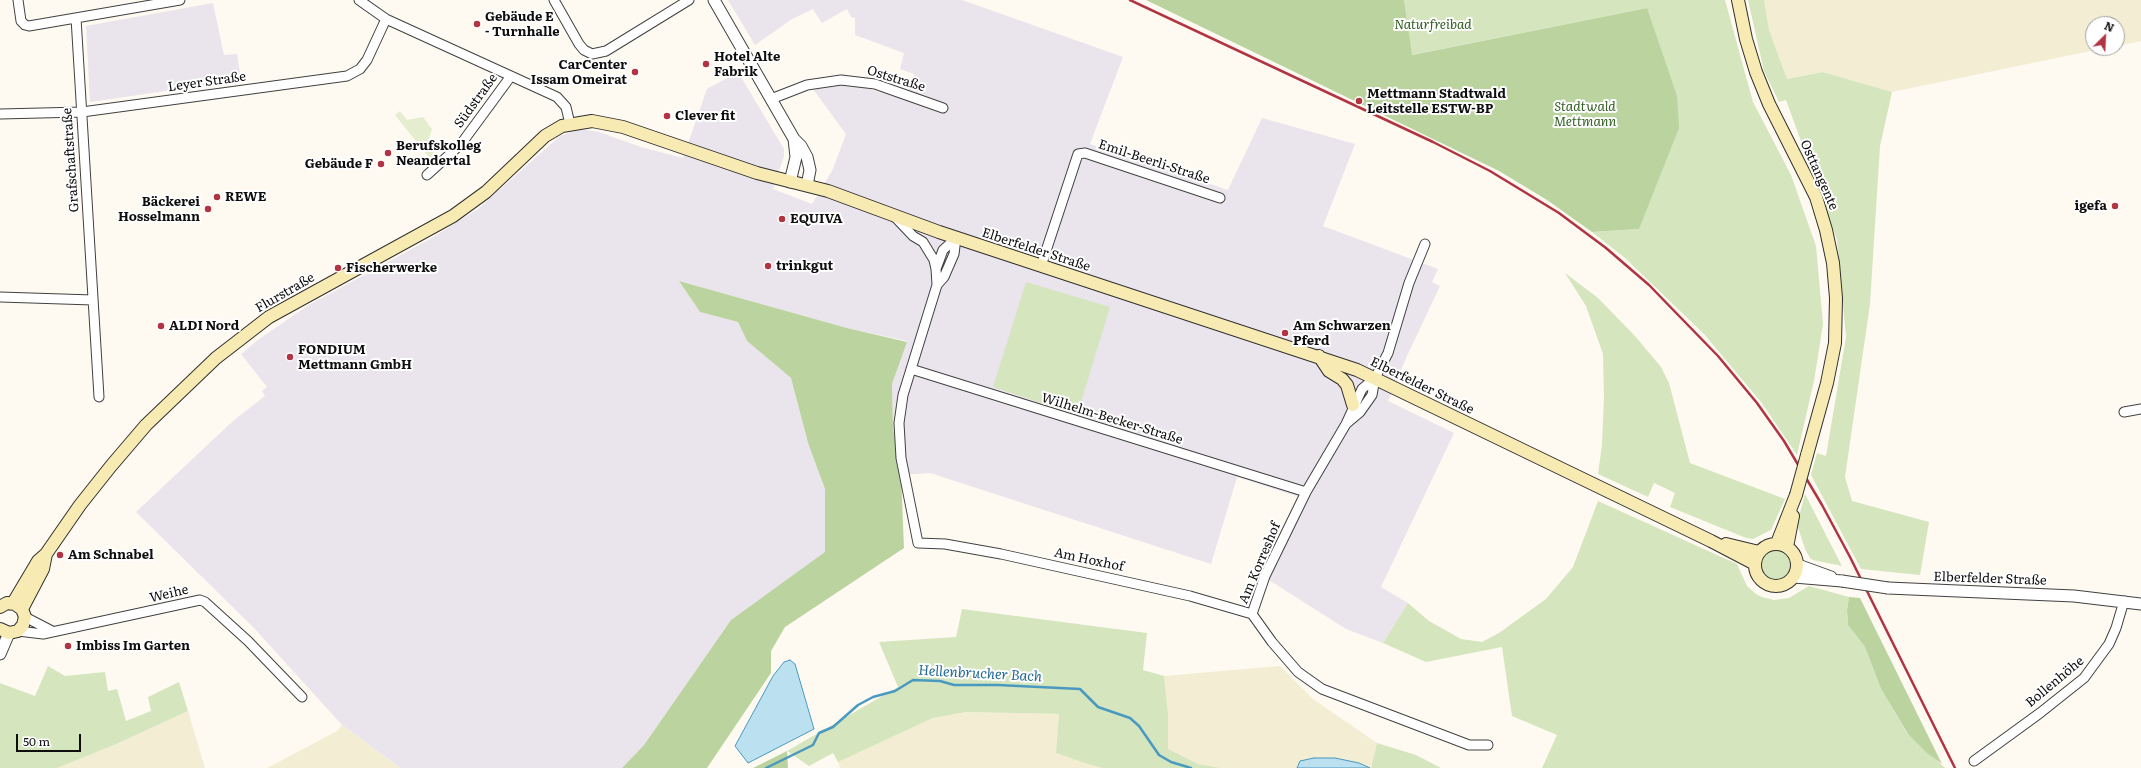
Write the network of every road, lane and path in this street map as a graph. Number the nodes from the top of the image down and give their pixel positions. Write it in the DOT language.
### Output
graph roads {
  1 [pos="18,0"];
  2 [pos="179,0"];
  3 [pos="359,0"];
  4 [pos="554,0"];
  5 [pos="689,0"];
  6 [pos="714,0"];
  7 [pos="1738,0"];
  8 [pos="76,18"];
  9 [pos="386,19"];
  10 [pos="511,76"];
  11 [pos="771,99"];
  12 [pos="943,108"];
  13 [pos="82,112"];
  14 [pos="0,114"];
  15 [pos="570,124"];
  16 [pos="794,139"];
  17 [pos="427,175"];
  18 [pos="790,182"];
  19 [pos="807,185"];
  20 [pos="1220,198"];
  21 [pos="894,216"];
  22 [pos="956,238"];
  23 [pos="1425,244"];
  24 [pos="1041,266"];
  25 [pos="936,269"];
  26 [pos="936,285"];
  27 [pos="0,297"];
  28 [pos="93,300"];
  29 [pos="1319,356"];
  30 [pos="911,369"];
  31 [pos="1376,378"];
  32 [pos="99,397"];
  33 [pos="1353,405"];
  34 [pos="2141,409"];
  35 [pos="2124,412"];
  36 [pos="1346,424"];
  37 [pos="1306,492"];
  38 [pos="1712,541"];
  39 [pos="1782,545"];
  40 [pos="1759,552"];
  41 [pos="1755,564"];
  42 [pos="1798,565"];
  43 [pos="1794,577"];
  44 [pos="1840,580"];
  45 [pos="2124,601"];
  46 [pos="2141,604"];
  47 [pos="11,607"];
  48 [pos="1252,614"];
  49 [pos="6,631"];
  50 [pos="52,631"];
  51 [pos="0,654"];
  52 [pos="302,697"];
  53 [pos="1488,745"];
  54 [pos="1974,761"];
  1 -- 8 [label="street"];
  2 -- 8 [label="street"];
  3 -- 9 [label="street"];
  4 -- 5 [label="street"];
  6 -- 11 [label="street"];
  7 -- 39 [label="main road, Osttangente, bridge"];
  8 -- 13 [label="street, Grafschaftstraße"];
  9 -- 10 [label="street"];
  9 -- 13 [label="street, Leyer Straße"];
  10 -- 15 [label="street"];
  10 -- 17 [label="street, Südstraße"];
  11 -- 12 [label="street, Oststraße"];
  11 -- 16 [label="street"];
  13 -- 14 [label="street, Leyer Straße"];
  13 -- 28 [label="street, Grafschaftstraße"];
  15 -- 18 [label="main road, Elberfelder Straße"];
  15 -- 47 [label="main road, Flurstraße"];
  16 -- 18 [label="street"];
  16 -- 19 [label="street"];
  18 -- 19 [label="main road, Elberfelder Straße"];
  19 -- 21 [label="main road, Elberfelder Straße"];
  20 -- 24 [label="street, Emil-Beerli-Straße"];
  21 -- 22 [label="main road, Elberfelder Straße"];
  21 -- 25 [label="street"];
  22 -- 24 [label="main road, Elberfelder Straße"];
  22 -- 25 [label="street"];
  22 -- 26 [label="street"];
  23 -- 31 [label="street"];
  24 -- 29 [label="main road, Elberfelder Straße"];
  25 -- 26 [label="street"];
  26 -- 30 [label="street"];
  27 -- 28 [label="street"];
  28 -- 32 [label="street, Grafschaftstraße"];
  29 -- 31 [label="main road, Elberfelder Straße"];
  29 -- 33 [label="main road"];
  30 -- 37 [label="street, Wilhelm-Becker-Straße"];
  30 -- 48 [label="street, Am Hoxhof"];
  31 -- 33 [label="street, Am Korreshof"];
  31 -- 36 [label="street, Am Korreshof"];
  31 -- 38 [label="main road, Elberfelder Straße"];
  33 -- 36 [label="street, Am Korreshof"];
  34 -- 35 [label="street"];
  36 -- 37 [label="street, Am Korreshof"];
  37 -- 48 [label="street, Am Korreshof"];
  38 -- 40 [label="main road, Elberfelder Straße"];
  38 -- 41 [label="main road, Elberfelder Straße"];
  39 -- 40 [label="main road"];
  39 -- 42 [label="main road"];
  40 -- 41 [label="main road"];
  41 -- 43 [label="main road"];
  42 -- 43 [label="main road"];
  42 -- 44 [label="street, Elberfelder Straße"];
  43 -- 44 [label="street, Elberfelder Straße"];
  44 -- 45 [label="street, Elberfelder Straße, bridge"];
  45 -- 46 [label="street, Elberfelder Straße"];
  45 -- 54 [label="street, Bollenhöhe"];
  47 -- 49 [label="main road, Flurstraße"];
  47 -- 50 [label="street"];
  48 -- 53 [label="street, Am Korreshof"];
  49 -- 50 [label="street, Weihe"];
  49 -- 51 [label="street"];
  50 -- 52 [label="street, Weihe"];
}
